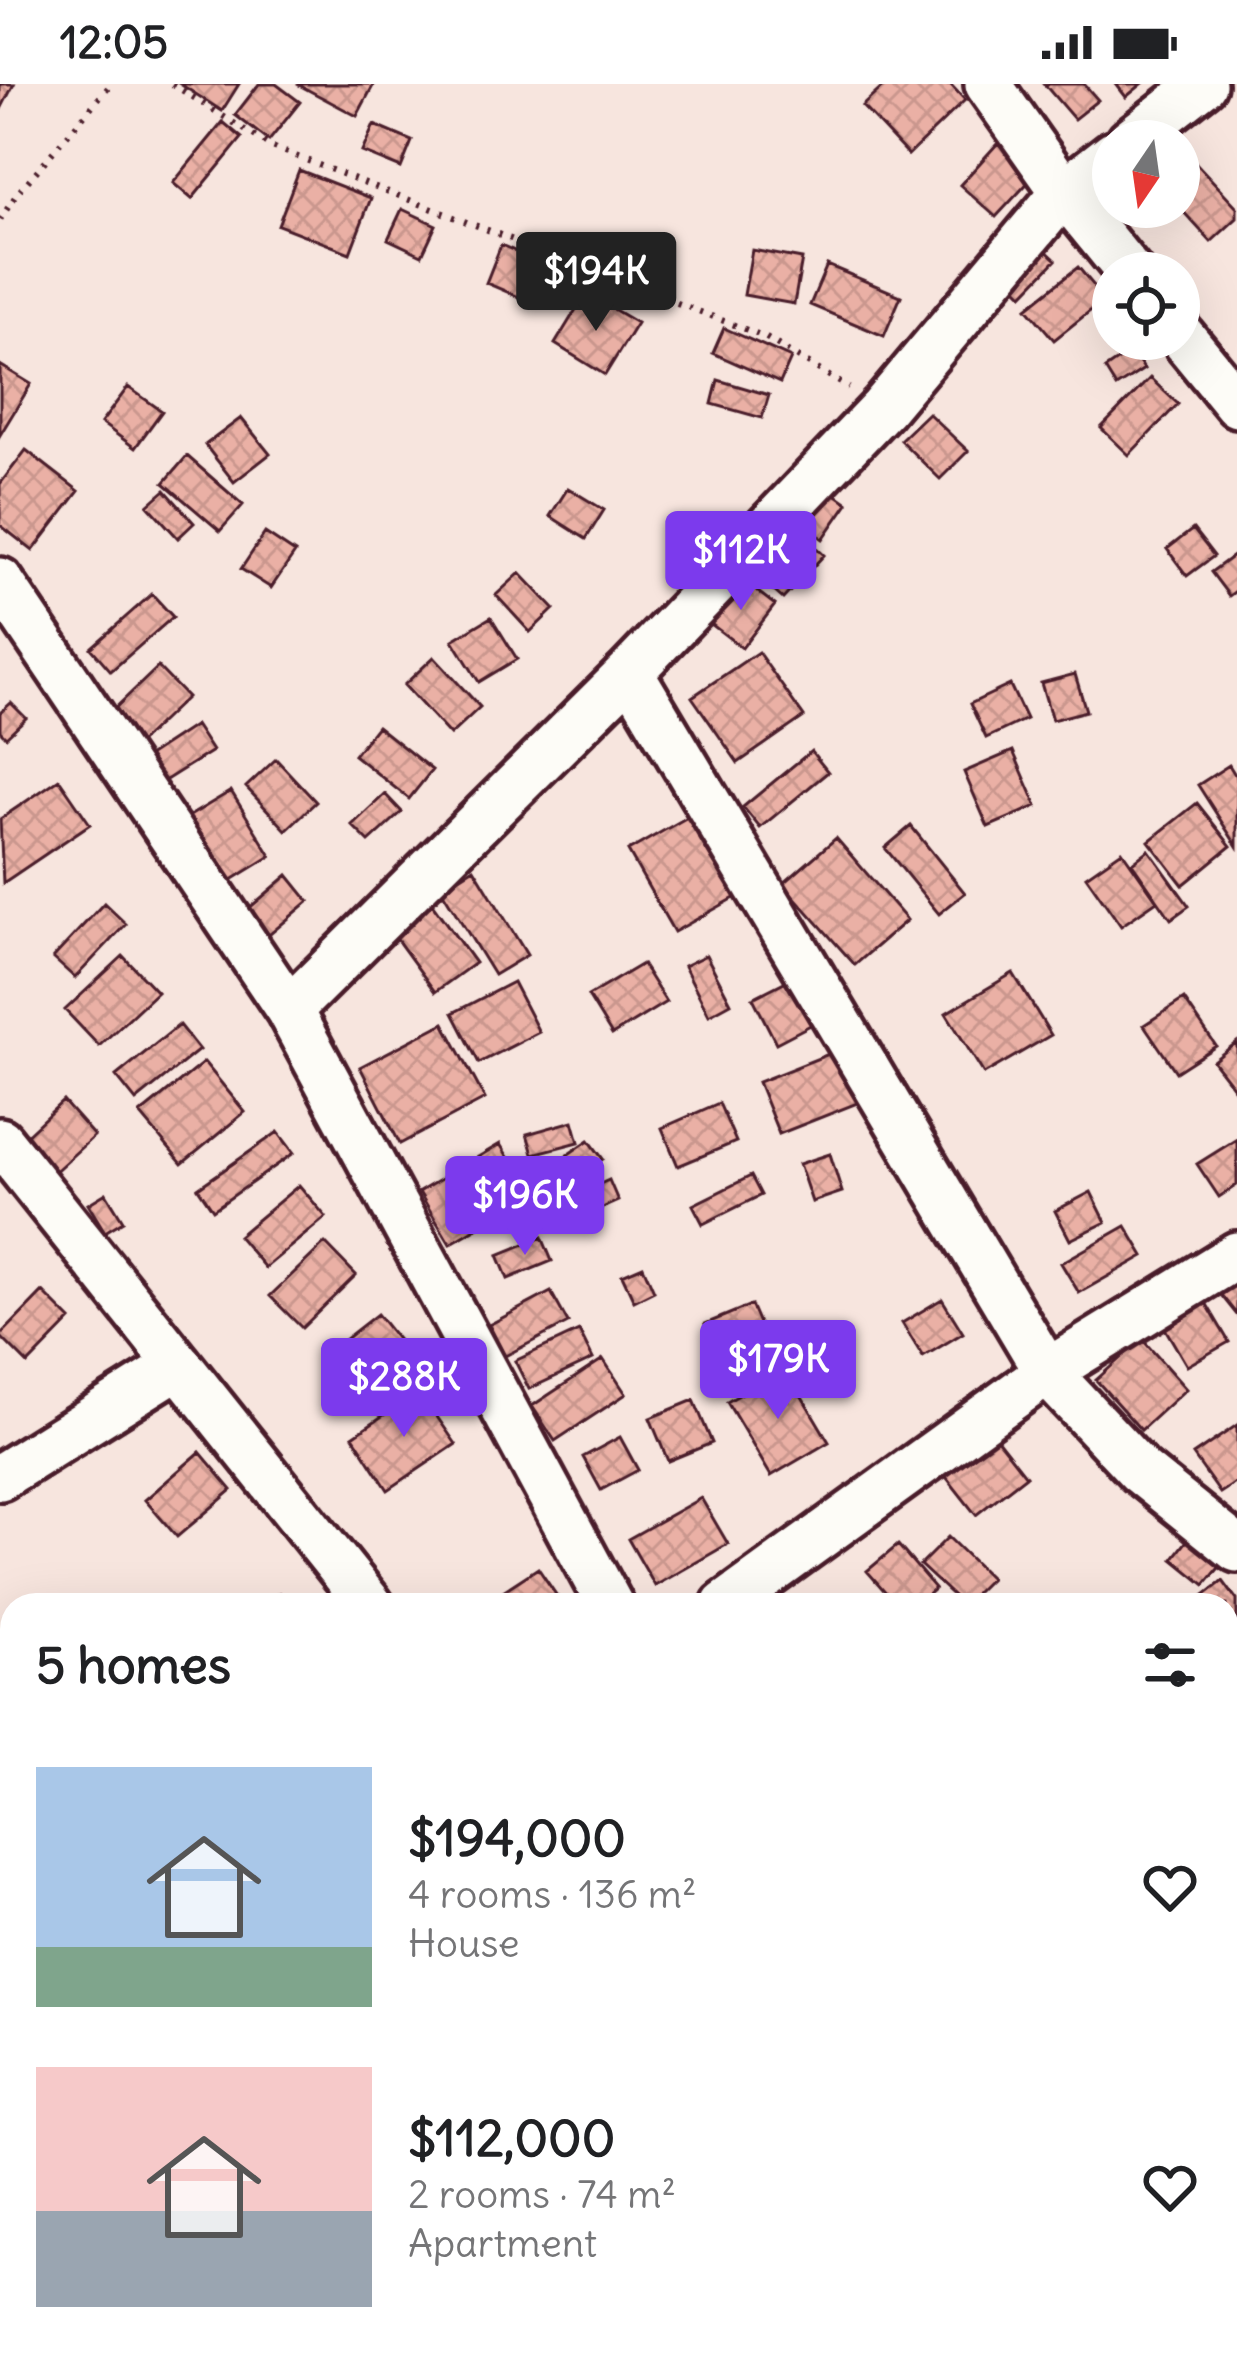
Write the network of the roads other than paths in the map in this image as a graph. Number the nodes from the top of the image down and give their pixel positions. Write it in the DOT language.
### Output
graph roads {
  1 [pos="988,84"];
  2 [pos="1203,84"];
  3 [pos="1157,120"];
  4 [pos="1092,170"];
  5 [pos="1064,192"];
  6 [pos="1113,252"];
  7 [pos="1200,359"];
  8 [pos="1237,404"];
  9 [pos="0,581"];
  10 [pos="630,671"];
  11 [pos="289,1010"];
  12 [pos="0,1141"];
  13 [pos="1237,1255"];
  14 [pos="179,1365"];
  15 [pos="1047,1372"];
  16 [pos="0,1477"];
  17 [pos="1237,1549"];
  18 [pos="360,1593"];
  19 [pos="604,1593"];
  20 [pos="742,1593"];
  1 -- 5 [label="street"];
  2 -- 3 [label="street"];
  4 -- 5 [label="street"];
  5 -- 6 [label="street"];
  5 -- 10 [label="street"];
  7 -- 8 [label="street"];
  9 -- 11 [label="street"];
  10 -- 11 [label="street"];
  10 -- 15 [label="street"];
  11 -- 19 [label="street"];
  12 -- 14 [label="street"];
  13 -- 15 [label="street"];
  14 -- 16 [label="street"];
  14 -- 18 [label="street"];
  15 -- 17 [label="street"];
  15 -- 20 [label="street"];
}
